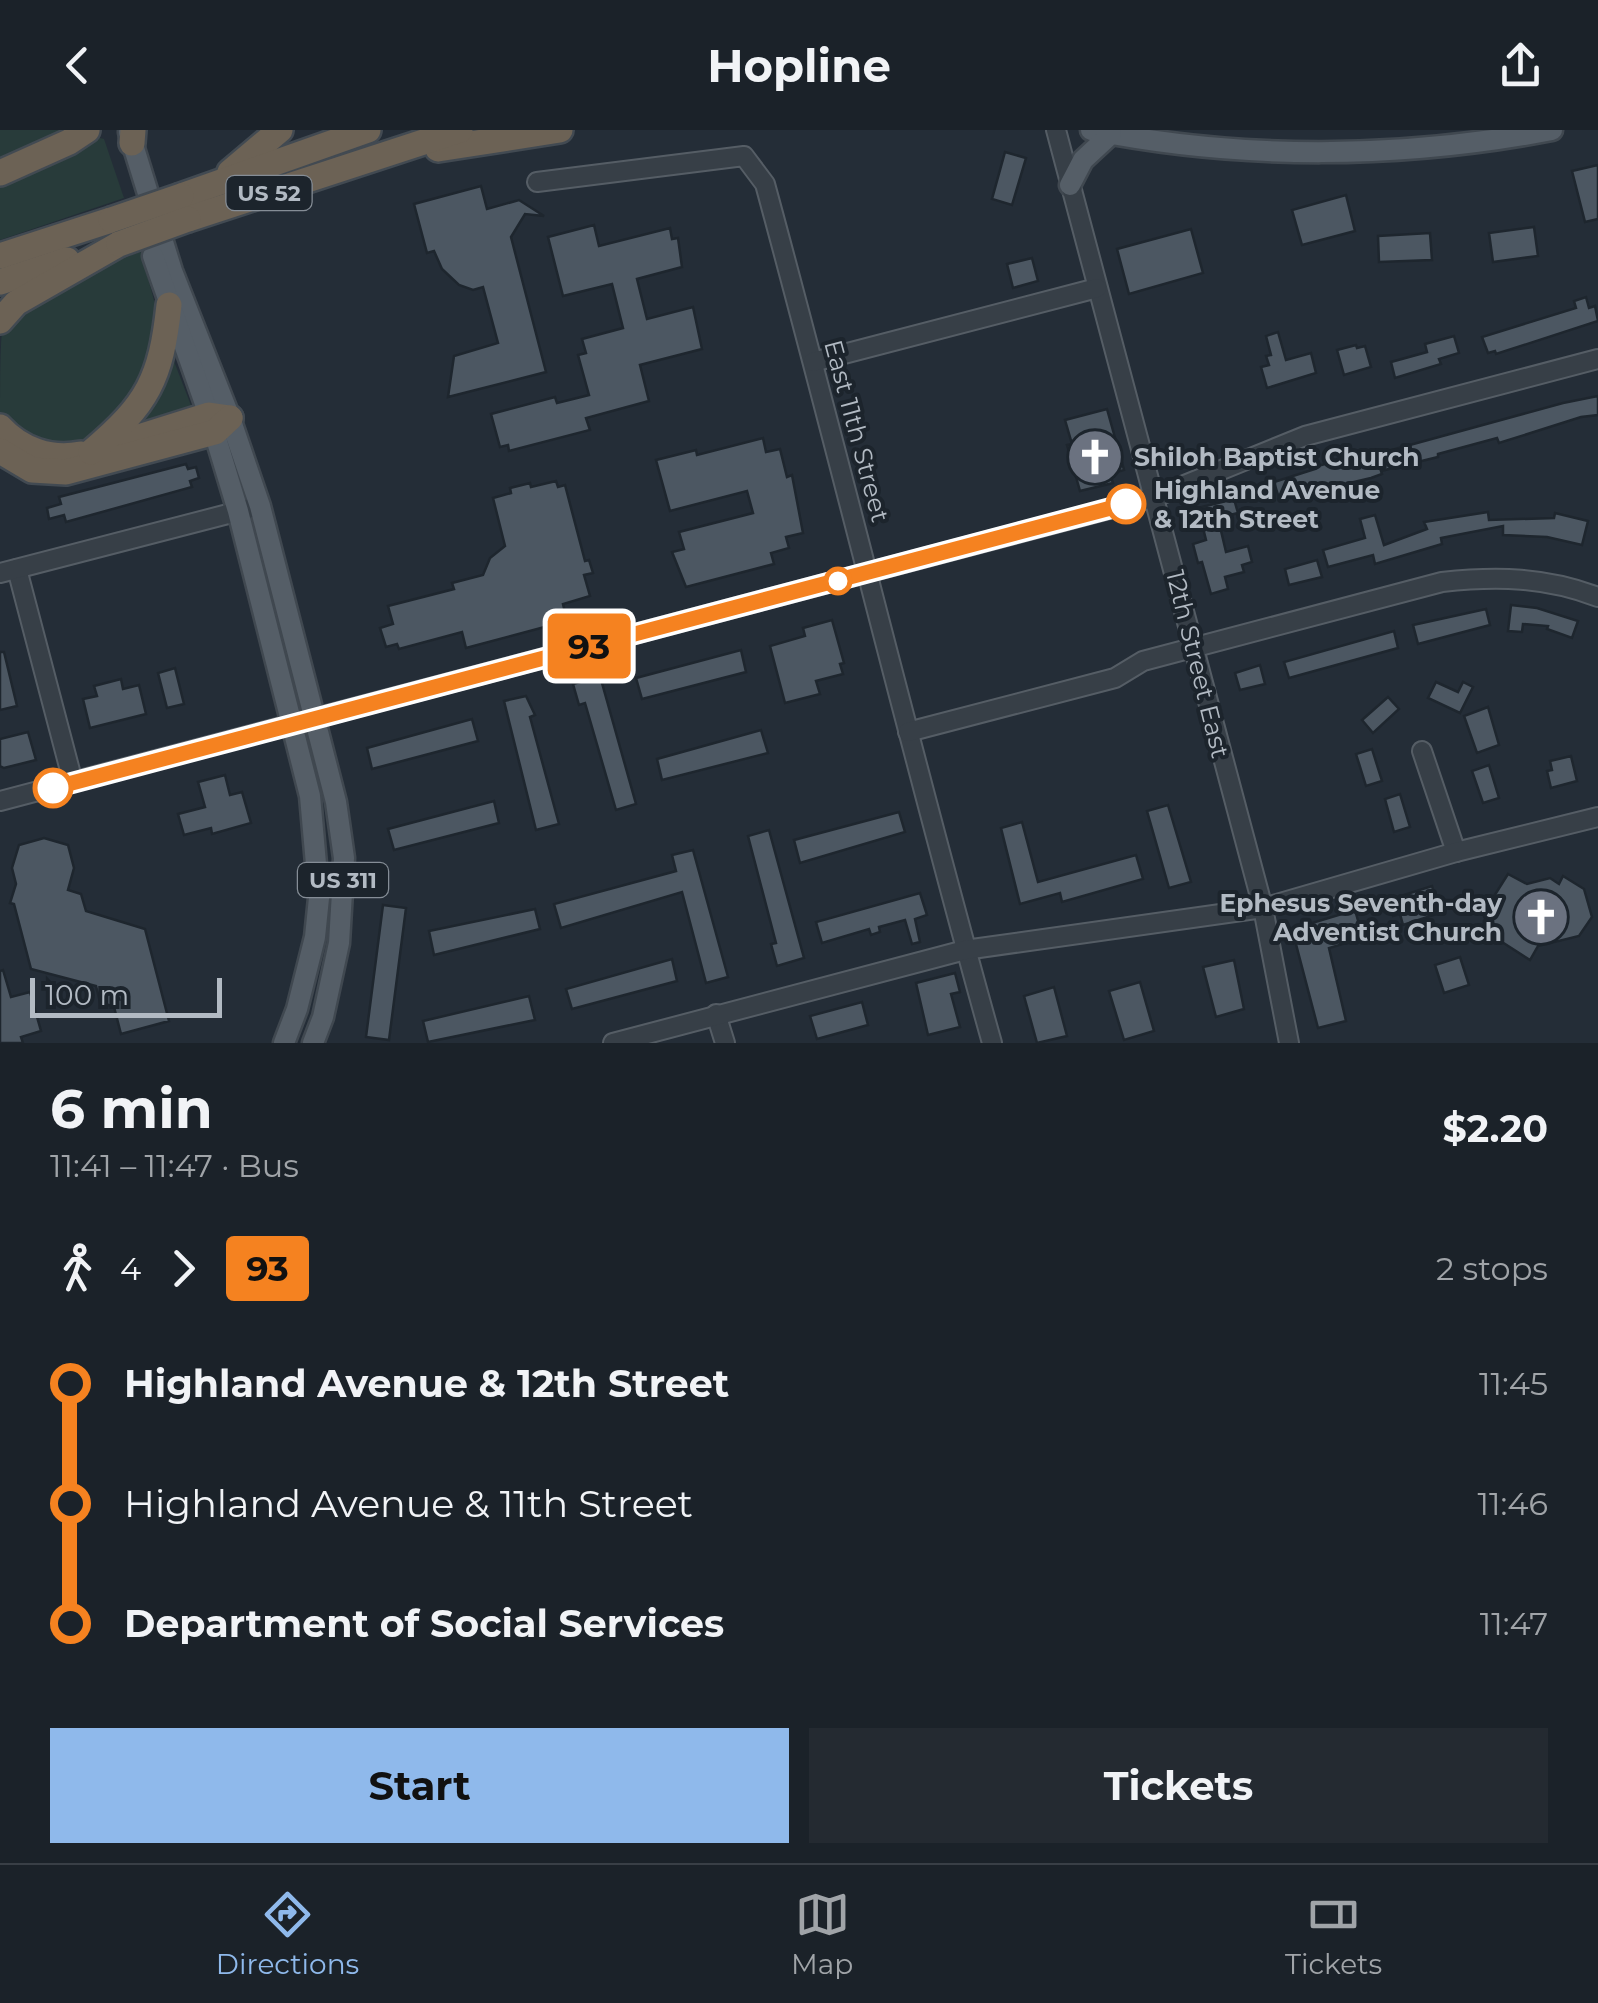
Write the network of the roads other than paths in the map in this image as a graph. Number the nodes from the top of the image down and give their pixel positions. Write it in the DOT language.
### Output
graph roads {
  1 [pos="87,130"];
  2 [pos="280,130"];
  3 [pos="368,130"];
  4 [pos="460,130"];
  5 [pos="560,130"];
  6 [pos="1056,130"];
  7 [pos="1147,130"];
  8 [pos="1552,130"];
  9 [pos="1101,132"];
  10 [pos="127,133"];
  11 [pos="1168,136"];
  12 [pos="1408,140"];
  13 [pos="350,166"];
  14 [pos="0,173"];
  15 [pos="537,182"];
  16 [pos="215,184"];
  17 [pos="1070,185"];
  18 [pos="185,207"];
  19 [pos="115,232"];
  20 [pos="0,256"];
  21 [pos="0,282"];
  22 [pos="1097,288"];
  23 [pos="168,305"];
  24 [pos="0,322"];
  25 [pos="1598,359"];
  26 [pos="814,362"];
  27 [pos="218,422"];
  28 [pos="0,427"];
  29 [pos="0,451"];
  30 [pos="91,452"];
  31 [pos="1155,496"];
  32 [pos="260,506"];
  33 [pos="238,511"];
  34 [pos="8,571"];
  35 [pos="869,574"];
  36 [pos="1598,597"];
  37 [pos="1196,648"];
  38 [pos="315,717"];
  39 [pos="293,724"];
  40 [pos="908,732"];
  41 [pos="1422,751"];
  42 [pos="73,782"];
  43 [pos="0,801"];
  44 [pos="1598,817"];
  45 [pos="1456,852"];
  46 [pos="1263,908"];
  47 [pos="965,950"];
  48 [pos="716,1014"];
  49 [pos="284,1043"];
  50 [pos="314,1043"];
  51 [pos="613,1043"];
  52 [pos="725,1043"];
  53 [pos="992,1043"];
  54 [pos="1289,1043"];
  1 -- 14 [label="highway"];
  2 -- 16 [label="highway"];
  3 -- 16 [label="highway, US 52"];
  4 -- 13 [label="highway, US 52"];
  5 -- 13 [label="highway"];
  6 -- 17 [label="street, 12th Street East"];
  7 -- 11 [label="main road"];
  8 -- 12 [label="main road"];
  9 -- 11 [label="main road"];
  9 -- 17 [label="main road"];
  10 -- 23 [label="main road, US 311"];
  10 -- 27 [label="main road, US 311"];
  11 -- 12 [label="main road"];
  13 -- 18 [label="highway, US 52"];
  15 -- 26 [label="street, East 11th Street"];
  16 -- 18 [label="highway, US 52"];
  17 -- 22 [label="street, 12th Street East"];
  18 -- 19 [label="highway, US 52, bridge"];
  19 -- 20 [label="highway, US 52"];
  19 -- 21 [label="highway, US 52"];
  19 -- 24 [label="highway"];
  22 -- 26 [label="street"];
  22 -- 31 [label="street, 12th Street East"];
  23 -- 27 [label="main road, US 311"];
  23 -- 30 [label="highway"];
  25 -- 31 [label="street"];
  26 -- 35 [label="street, East 11th Street"];
  27 -- 29 [label="highway"];
  27 -- 30 [label="highway"];
  27 -- 32 [label="main road, US 311"];
  27 -- 33 [label="main road, US 311"];
  28 -- 30 [label="highway"];
  31 -- 35 [label="street"];
  31 -- 37 [label="street, 12th Street East"];
  32 -- 33 [label="street"];
  32 -- 38 [label="main road, US 311"];
  33 -- 34 [label="street"];
  33 -- 39 [label="main road, US 311"];
  34 -- 42 [label="street"];
  35 -- 38 [label="street"];
  35 -- 40 [label="street, East 11th Street"];
  36 -- 37 [label="street"];
  37 -- 40 [label="street"];
  37 -- 46 [label="street, 12th Street East"];
  38 -- 39 [label="street"];
  38 -- 50 [label="main road, US 311"];
  39 -- 42 [label="street"];
  39 -- 49 [label="main road, US 311"];
  40 -- 47 [label="street, East 11th Street"];
  41 -- 45 [label="street"];
  42 -- 43 [label="street"];
  44 -- 45 [label="street"];
  45 -- 46 [label="street"];
  46 -- 47 [label="street"];
  46 -- 54 [label="street, 12th Street East"];
  47 -- 48 [label="street"];
  47 -- 53 [label="street, East 11th Street"];
  48 -- 51 [label="street"];
  48 -- 52 [label="street"];
}
